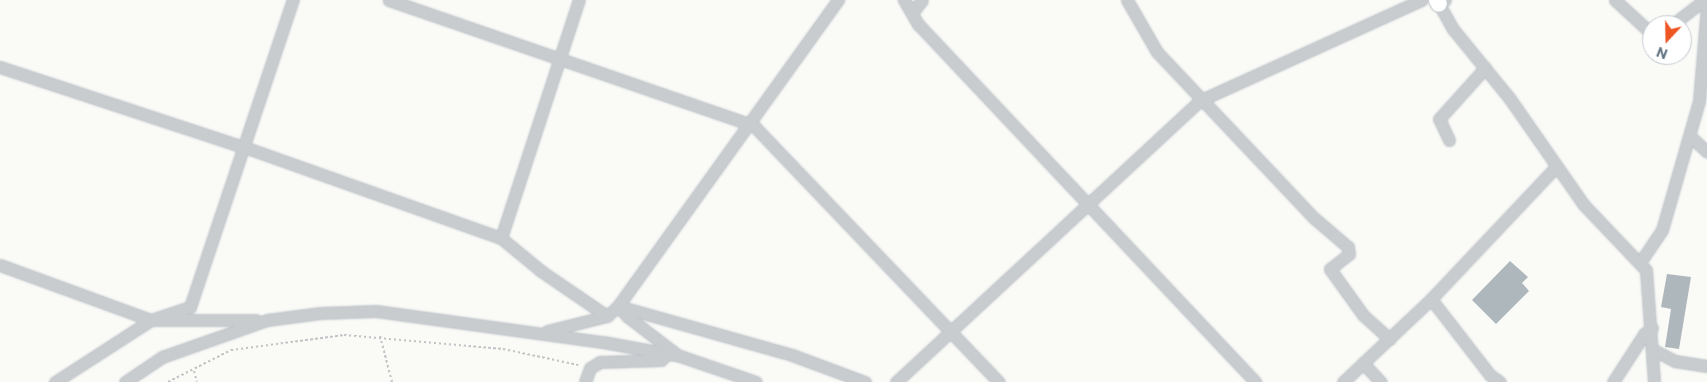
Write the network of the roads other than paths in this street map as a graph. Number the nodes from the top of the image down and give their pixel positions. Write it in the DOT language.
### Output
graph roads {
  1 [pos="293,0"];
  2 [pos="389,0"];
  3 [pos="579,0"];
  4 [pos="838,0"];
  5 [pos="904,0"];
  6 [pos="922,0"];
  7 [pos="1127,0"];
  8 [pos="1422,0"];
  9 [pos="1616,0"];
  10 [pos="1707,0"];
  11 [pos="1440,1"];
  12 [pos="1707,5"];
  13 [pos="912,13"];
  14 [pos="1685,15"];
  15 [pos="1642,25"];
  16 [pos="1705,48"];
  17 [pos="560,58"];
  18 [pos="0,67"];
  19 [pos="1485,68"];
  20 [pos="1201,100"];
  21 [pos="748,122"];
  22 [pos="1690,136"];
  23 [pos="1450,140"];
  24 [pos="244,147"];
  25 [pos="1707,152"];
  26 [pos="1556,167"];
  27 [pos="1086,203"];
  28 [pos="501,238"];
  29 [pos="1641,261"];
  30 [pos="0,265"];
  31 [pos="1431,299"];
  32 [pos="618,306"];
  33 [pos="607,316"];
  34 [pos="151,320"];
  35 [pos="267,320"];
  36 [pos="1652,328"];
  37 [pos="950,330"];
  38 [pos="539,332"];
  39 [pos="1390,339"];
  40 [pos="1652,349"];
  41 [pos="668,354"];
  42 [pos="680,356"];
  43 [pos="1363,364"];
  44 [pos="1707,366"];
  45 [pos="55,382"];
  46 [pos="125,382"];
  47 [pos="585,382"];
  48 [pos="756,382"];
  49 [pos="865,382"];
  50 [pos="896,382"];
  51 [pos="999,382"];
  52 [pos="1255,382"];
  53 [pos="1343,382"];
  54 [pos="1381,382"];
  55 [pos="1500,382"];
  56 [pos="1613,382"];
  57 [pos="1654,382"];
  1 -- 24 [label="street"];
  2 -- 17 [label="street"];
  3 -- 17 [label="street"];
  4 -- 21 [label="street"];
  5 -- 13 [label="street"];
  6 -- 13 [label="street"];
  7 -- 20 [label="street"];
  8 -- 20 [label="street"];
  9 -- 15 [label="street"];
  10 -- 14 [label="street"];
  11 -- 19 [label="street"];
  12 -- 16 [label="street"];
  13 -- 27 [label="street"];
  16 -- 22 [label="street"];
  17 -- 21 [label="street"];
  17 -- 28 [label="street"];
  18 -- 24 [label="street"];
  19 -- 23 [label="street"];
  19 -- 26 [label="street"];
  20 -- 27 [label="street"];
  20 -- 39 [label="street"];
  21 -- 32 [label="street"];
  21 -- 37 [label="street"];
  22 -- 25 [label="street"];
  22 -- 29 [label="street"];
  24 -- 28 [label="street"];
  24 -- 34 [label="street"];
  26 -- 29 [label="street"];
  26 -- 31 [label="street"];
  27 -- 37 [label="street"];
  27 -- 52 [label="street"];
  28 -- 33 [label="street"];
  29 -- 36 [label="street"];
  30 -- 34 [label="street"];
  31 -- 39 [label="street"];
  31 -- 55 [label="street"];
  32 -- 33 [label="street"];
  32 -- 42 [label="street"];
  32 -- 49 [label="street"];
  33 -- 38 [label="street"];
  34 -- 35 [label="street"];
  34 -- 45 [label="street"];
  35 -- 38 [label="street"];
  35 -- 46 [label="street"];
  36 -- 40 [label="street"];
  36 -- 56 [label="street"];
  37 -- 50 [label="street"];
  37 -- 51 [label="street"];
  38 -- 41 [label="street"];
  39 -- 43 [label="street"];
  40 -- 44 [label="street"];
  40 -- 57 [label="street"];
  41 -- 42 [label="street"];
  41 -- 47 [label="street"];
  42 -- 48 [label="street"];
  43 -- 53 [label="street"];
  43 -- 54 [label="street"];
}
